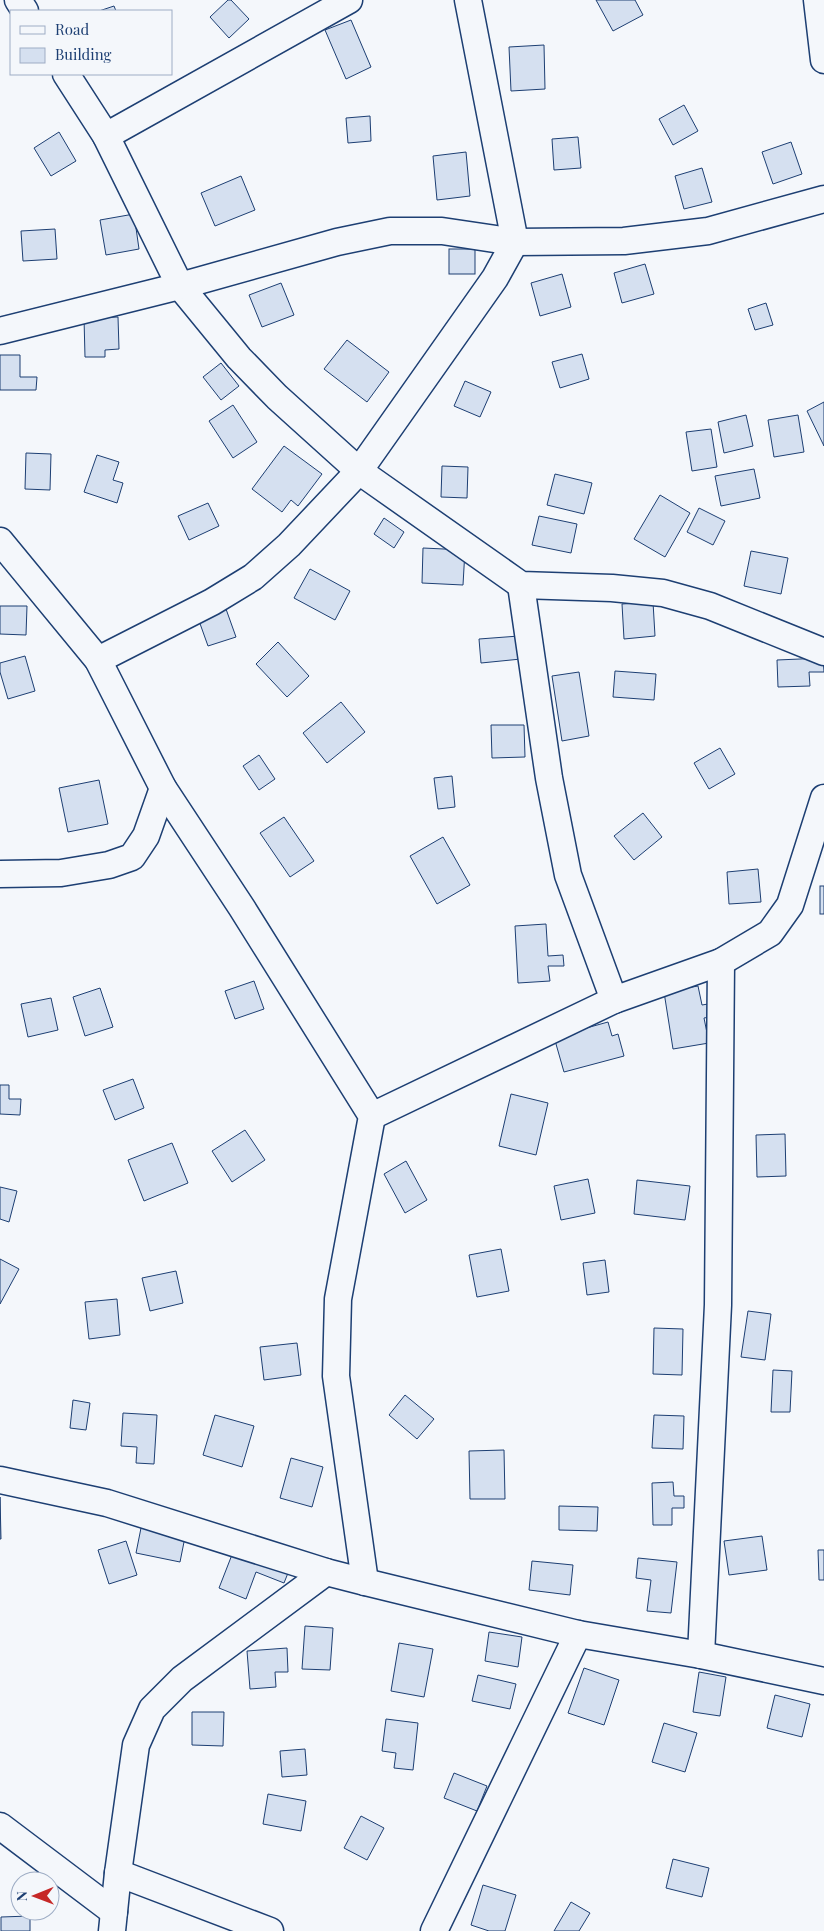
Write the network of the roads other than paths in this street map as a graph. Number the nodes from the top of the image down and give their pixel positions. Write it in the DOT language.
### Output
graph roads {
  1 [pos="349,0"];
  2 [pos="468,0"];
  3 [pos="817,0"];
  4 [pos="824,60"];
  5 [pos="67,75"];
  6 [pos="106,136"];
  7 [pos="824,199"];
  8 [pos="515,242"];
  9 [pos="180,286"];
  10 [pos="0,331"];
  11 [pos="359,471"];
  12 [pos="0,540"];
  13 [pos="521,585"];
  14 [pos="824,652"];
  15 [pos="98,660"];
  16 [pos="163,788"];
  17 [pos="824,798"];
  18 [pos="0,874"];
  19 [pos="721,962"];
  20 [pos="614,1000"];
  21 [pos="372,1116"];
  22 [pos="0,1480"];
  23 [pos="326,1572"];
  24 [pos="365,1582"];
  25 [pos="578,1634"];
  26 [pos="701,1655"];
  27 [pos="824,1681"];
  28 [pos="0,1826"];
  29 [pos="118,1873"];
  30 [pos="113,1922"];
  31 [pos="270,1931"];
  32 [pos="434,1931"];
  1 -- 6 [label="street"];
  2 -- 8 [label="street"];
  3 -- 4 [label="street"];
  5 -- 6 [label="street"];
  6 -- 9 [label="street"];
  7 -- 8 [label="street"];
  8 -- 9 [label="street"];
  8 -- 11 [label="street"];
  9 -- 10 [label="street"];
  9 -- 11 [label="street"];
  11 -- 13 [label="street"];
  11 -- 15 [label="street"];
  12 -- 15 [label="street"];
  13 -- 14 [label="street"];
  13 -- 20 [label="street"];
  15 -- 16 [label="street"];
  16 -- 18 [label="street"];
  16 -- 21 [label="street"];
  17 -- 19 [label="street"];
  19 -- 20 [label="street"];
  19 -- 26 [label="street"];
  20 -- 21 [label="street"];
  21 -- 24 [label="street"];
  22 -- 23 [label="street"];
  23 -- 24 [label="street"];
  23 -- 29 [label="street"];
  24 -- 25 [label="street"];
  25 -- 26 [label="street"];
  25 -- 32 [label="street"];
  26 -- 27 [label="street"];
  28 -- 30 [label="street"];
  29 -- 30 [label="street"];
  29 -- 31 [label="street"];
}
